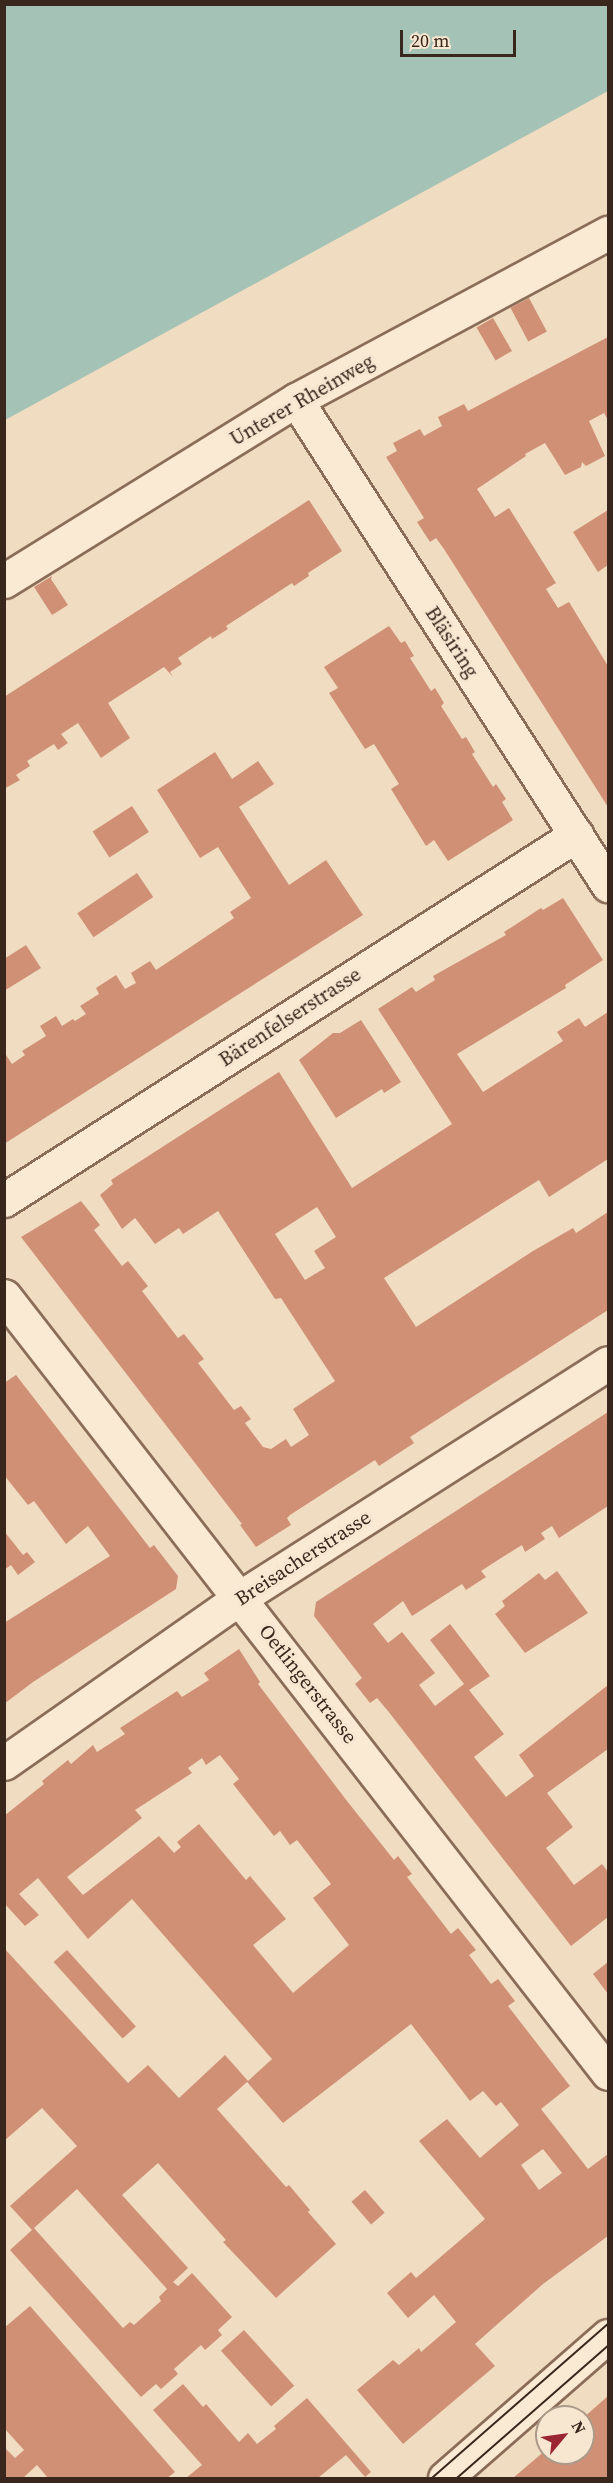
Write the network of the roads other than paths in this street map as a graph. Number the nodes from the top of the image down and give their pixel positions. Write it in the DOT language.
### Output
graph roads {
  1 [pos="609,233"];
  2 [pos="296,400"];
  3 [pos="4,581"];
  4 [pos="576,835"];
  5 [pos="609,885"];
  6 [pos="4,1200"];
  7 [pos="4,1296"];
  8 [pos="609,1363"];
  9 [pos="241,1597"];
  10 [pos="4,1764"];
  11 [pos="609,2073"];
  12 [pos="609,2336"];
  13 [pos="445,2478"];
  1 -- 2 [label="street, Unterer Rheinweg"];
  2 -- 3 [label="street, Unterer Rheinweg"];
  2 -- 4 [label="street, Bläsiring"];
  4 -- 5 [label="street, Bläsiring"];
  4 -- 6 [label="street, Bärenfelserstrasse"];
  7 -- 9 [label="street, Oetlingerstrasse"];
  8 -- 9 [label="street, Breisacherstrasse"];
  9 -- 10 [label="street, Breisacherstrasse"];
  9 -- 11 [label="street, Oetlingerstrasse"];
  12 -- 13 [label="street"];
}
